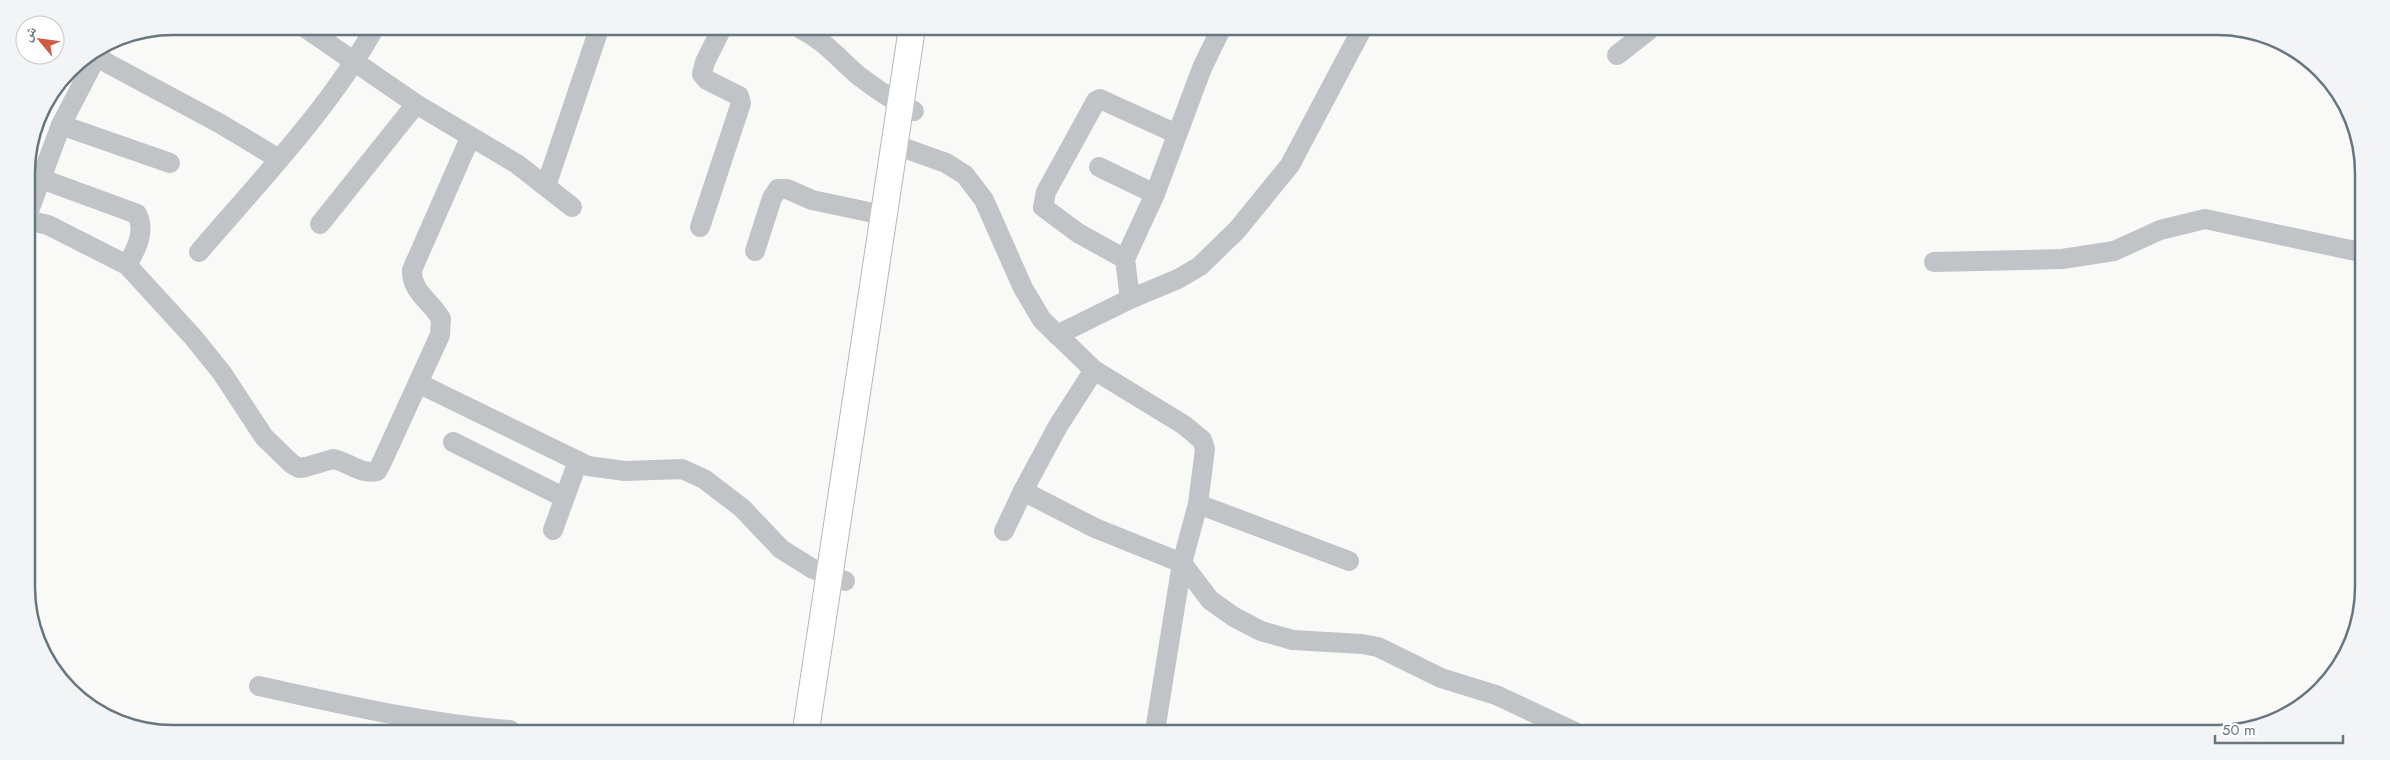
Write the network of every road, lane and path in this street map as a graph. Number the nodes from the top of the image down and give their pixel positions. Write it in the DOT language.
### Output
graph roads {
  1 [pos="316,35"];
  2 [pos="371,35"];
  3 [pos="597,35"];
  4 [pos="718,35"];
  5 [pos="812,35"];
  6 [pos="912,35"];
  7 [pos="925,35"];
  8 [pos="1218,35"];
  9 [pos="1359,35"];
  10 [pos="1643,35"];
  11 [pos="101,55"];
  12 [pos="1617,55"];
  13 [pos="94,60"];
  14 [pos="356,62"];
  15 [pos="416,104"];
  16 [pos="907,108"];
  17 [pos="61,125"];
  18 [pos="1177,134"];
  19 [pos="470,138"];
  20 [pos="901,147"];
  21 [pos="279,159"];
  22 [pos="170,163"];
  23 [pos="1099,166"];
  24 [pos="39,178"];
  25 [pos="546,186"];
  26 [pos="35,191"];
  27 [pos="1155,194"];
  28 [pos="572,207"];
  29 [pos="883,214"];
  30 [pos="35,221"];
  31 [pos="320,224"];
  32 [pos="700,227"];
  33 [pos="755,251"];
  34 [pos="2355,251"];
  35 [pos="199,252"];
  36 [pos="1125,260"];
  37 [pos="1934,262"];
  38 [pos="127,265"];
  39 [pos="1130,299"];
  40 [pos="1057,335"];
  41 [pos="1094,370"];
  42 [pos="418,383"];
  43 [pos="453,442"];
  44 [pos="578,461"];
  45 [pos="1023,491"];
  46 [pos="563,497"];
  47 [pos="1198,504"];
  48 [pos="553,530"];
  49 [pos="1004,531"];
  50 [pos="1349,561"];
  51 [pos="1182,563"];
  52 [pos="837,579"];
  53 [pos="259,686"];
  54 [pos="467,725"];
  55 [pos="807,725"];
  56 [pos="824,725"];
  57 [pos="1156,725"];
  58 [pos="1560,725"];
  1 -- 14 [label="street"];
  2 -- 14 [label="street"];
  3 -- 25 [label="street"];
  4 -- 32 [label="street"];
  5 -- 16 [label="street"];
  6 -- 16 [label="main road"];
  7 -- 16 [label="main road"];
  8 -- 18 [label="street"];
  9 -- 39 [label="street"];
  10 -- 12 [label="street"];
  11 -- 21 [label="street"];
  13 -- 17 [label="street"];
  14 -- 15 [label="street"];
  14 -- 21 [label="street"];
  15 -- 19 [label="street"];
  15 -- 31 [label="street"];
  16 -- 20 [label="main road"];
  17 -- 22 [label="street"];
  17 -- 24 [label="street"];
  18 -- 27 [label="street"];
  18 -- 36 [label="street"];
  19 -- 25 [label="street"];
  19 -- 42 [label="street"];
  20 -- 29 [label="main road"];
  20 -- 40 [label="street"];
  20 -- 52 [label="main road"];
  21 -- 35 [label="street"];
  23 -- 27 [label="street"];
  24 -- 26 [label="street"];
  24 -- 38 [label="street"];
  25 -- 28 [label="street"];
  27 -- 36 [label="street"];
  29 -- 33 [label="street"];
  29 -- 52 [label="main road"];
  30 -- 38 [label="street"];
  34 -- 37 [label="street"];
  36 -- 39 [label="street"];
  38 -- 42 [label="street"];
  39 -- 40 [label="street"];
  40 -- 41 [label="street"];
  41 -- 45 [label="street"];
  41 -- 47 [label="street"];
  42 -- 44 [label="street"];
  43 -- 46 [label="street"];
  44 -- 46 [label="street"];
  44 -- 52 [label="street"];
  45 -- 49 [label="street"];
  45 -- 51 [label="street"];
  46 -- 48 [label="street"];
  47 -- 50 [label="street"];
  47 -- 51 [label="street"];
  51 -- 57 [label="street"];
  51 -- 58 [label="street"];
  52 -- 55 [label="main road"];
  52 -- 56 [label="main road"];
  53 -- 54 [label="street"];
}
